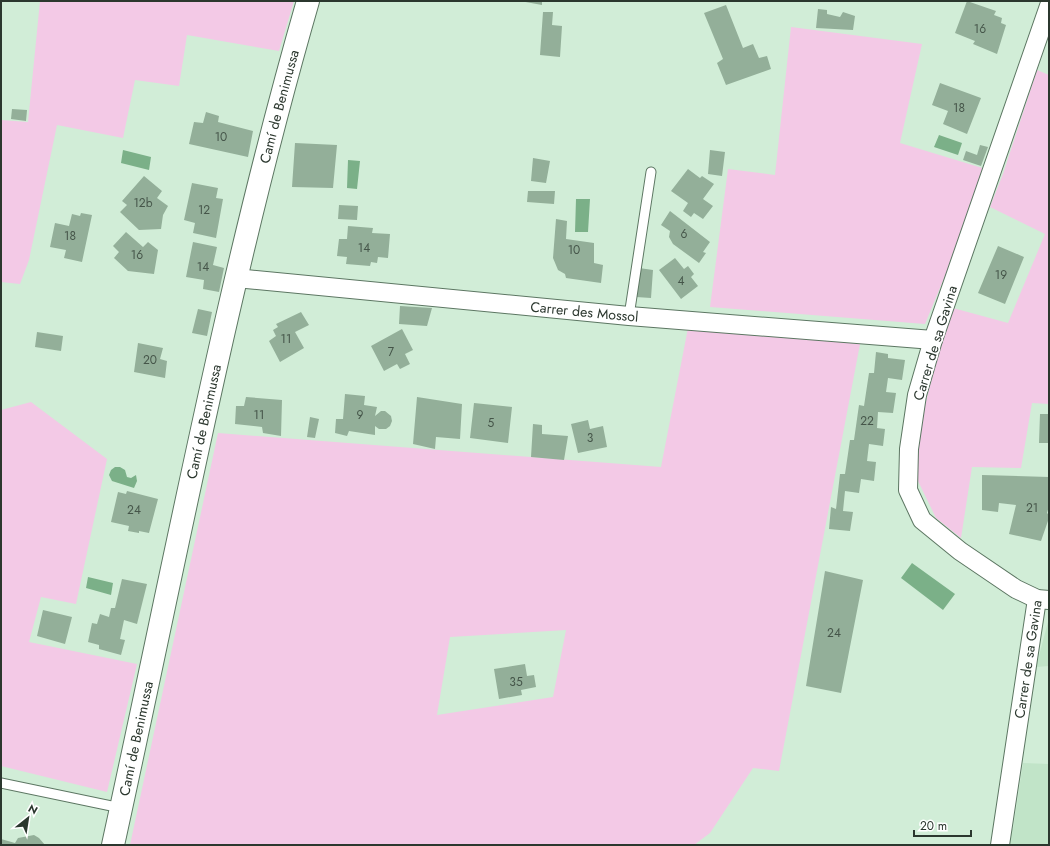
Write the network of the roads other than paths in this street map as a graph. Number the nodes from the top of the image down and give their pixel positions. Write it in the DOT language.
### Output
graph roads {
  1 [pos="308,1"];
  2 [pos="1049,6"];
  3 [pos="651,172"];
  4 [pos="236,278"];
  5 [pos="629,316"];
  6 [pos="933,340"];
  7 [pos="1043,599"];
  8 [pos="1,783"];
  9 [pos="121,808"];
  10 [pos="113,845"];
  11 [pos="1000,845"];
  1 -- 4 [label="street, Camí de Benimussa"];
  2 -- 6 [label="street, Carrer de sa Gavina"];
  3 -- 5 [label="lane"];
  4 -- 5 [label="street, Carrer des Mossol"];
  4 -- 9 [label="street, Camí de Benimussa"];
  5 -- 6 [label="street, Carrer des Mossol"];
  6 -- 7 [label="street, Carrer de sa Gavina"];
  7 -- 11 [label="street, Carrer de sa Gavina"];
  8 -- 9 [label="lane"];
  9 -- 10 [label="street, Camí de Benimussa"];
}
